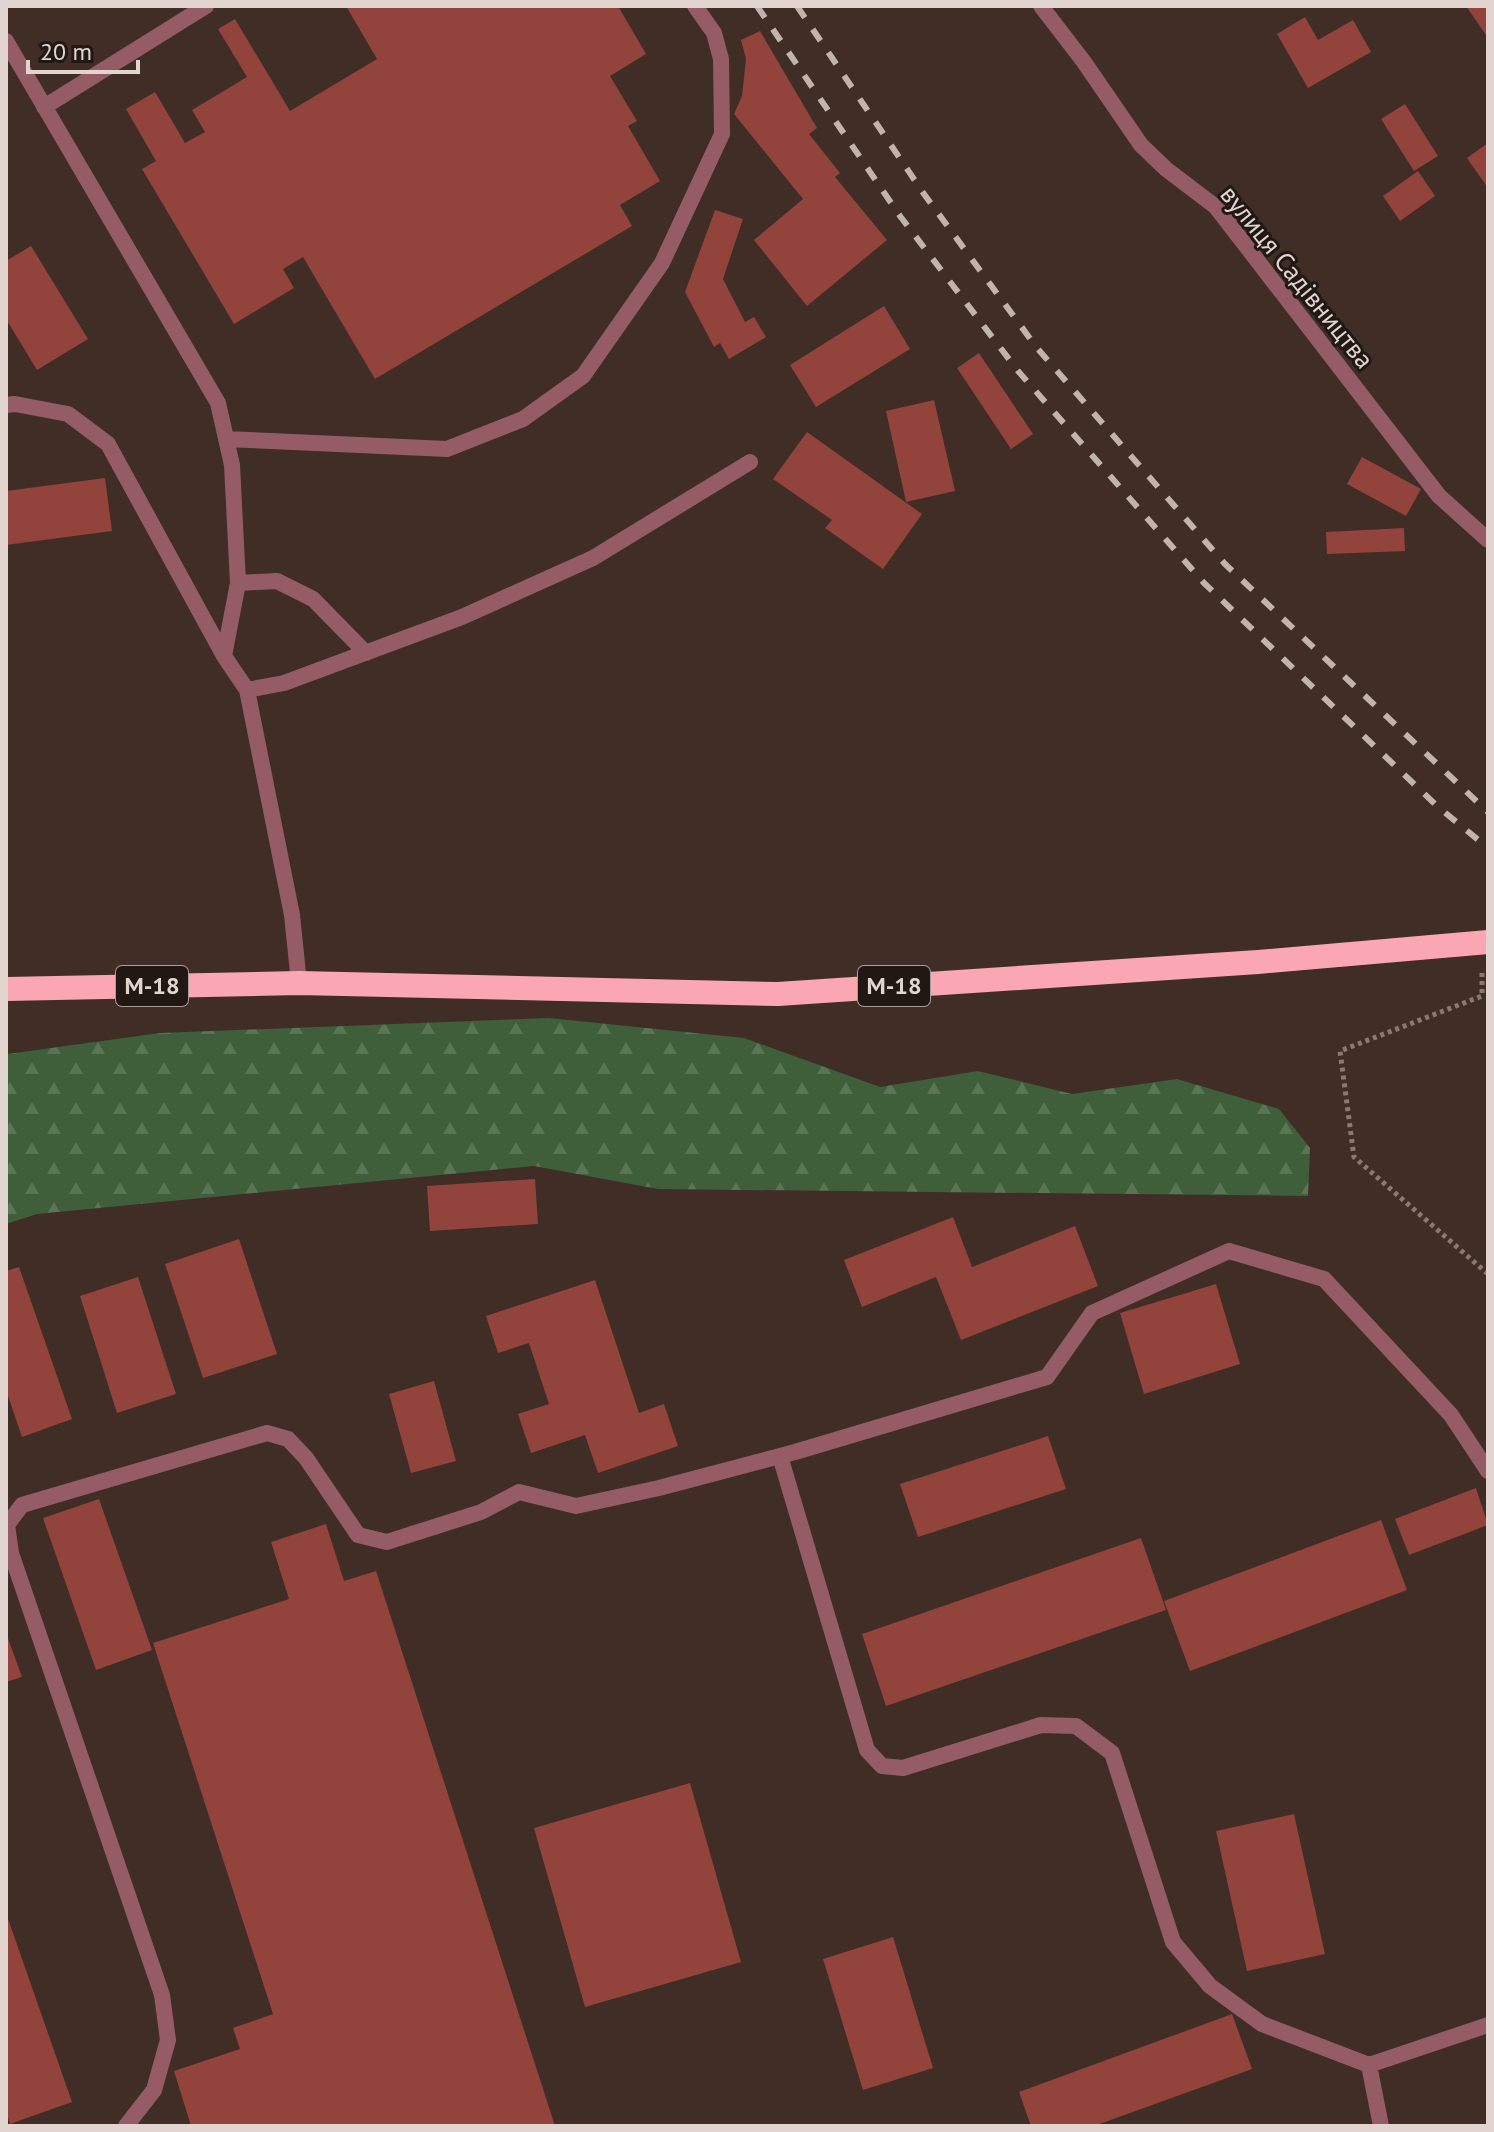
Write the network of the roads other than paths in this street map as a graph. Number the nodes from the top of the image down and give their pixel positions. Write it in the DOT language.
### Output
graph roads {
  1 [pos="206,6"];
  2 [pos="695,6"];
  3 [pos="1041,6"];
  4 [pos="6,41"];
  5 [pos="44,107"];
  6 [pos="6,405"];
  7 [pos="226,439"];
  8 [pos="750,462"];
  9 [pos="1488,540"];
  10 [pos="238,583"];
  11 [pos="366,653"];
  12 [pos="224,656"];
  13 [pos="247,690"];
  14 [pos="1485,942"];
  15 [pos="299,983"];
  16 [pos="6,989"];
  17 [pos="780,1456"];
  18 [pos="1488,1471"];
  19 [pos="1488,2025"];
  20 [pos="1369,2065"];
  21 [pos="126,2126"];
  22 [pos="1381,2126"];
  1 -- 5 [label="street"];
  2 -- 7 [label="street"];
  3 -- 9 [label="street, вулиця Садівництва"];
  4 -- 5 [label="street"];
  5 -- 7 [label="street"];
  6 -- 12 [label="street"];
  7 -- 10 [label="street"];
  8 -- 11 [label="street"];
  10 -- 11 [label="street"];
  10 -- 12 [label="street"];
  11 -- 13 [label="street"];
  12 -- 13 [label="street"];
  13 -- 15 [label="street"];
  14 -- 15 [label="highway, М-18"];
  15 -- 16 [label="highway, М-18"];
  17 -- 18 [label="street"];
  17 -- 20 [label="street"];
  17 -- 21 [label="street"];
  19 -- 20 [label="street"];
  20 -- 22 [label="street"];
}
